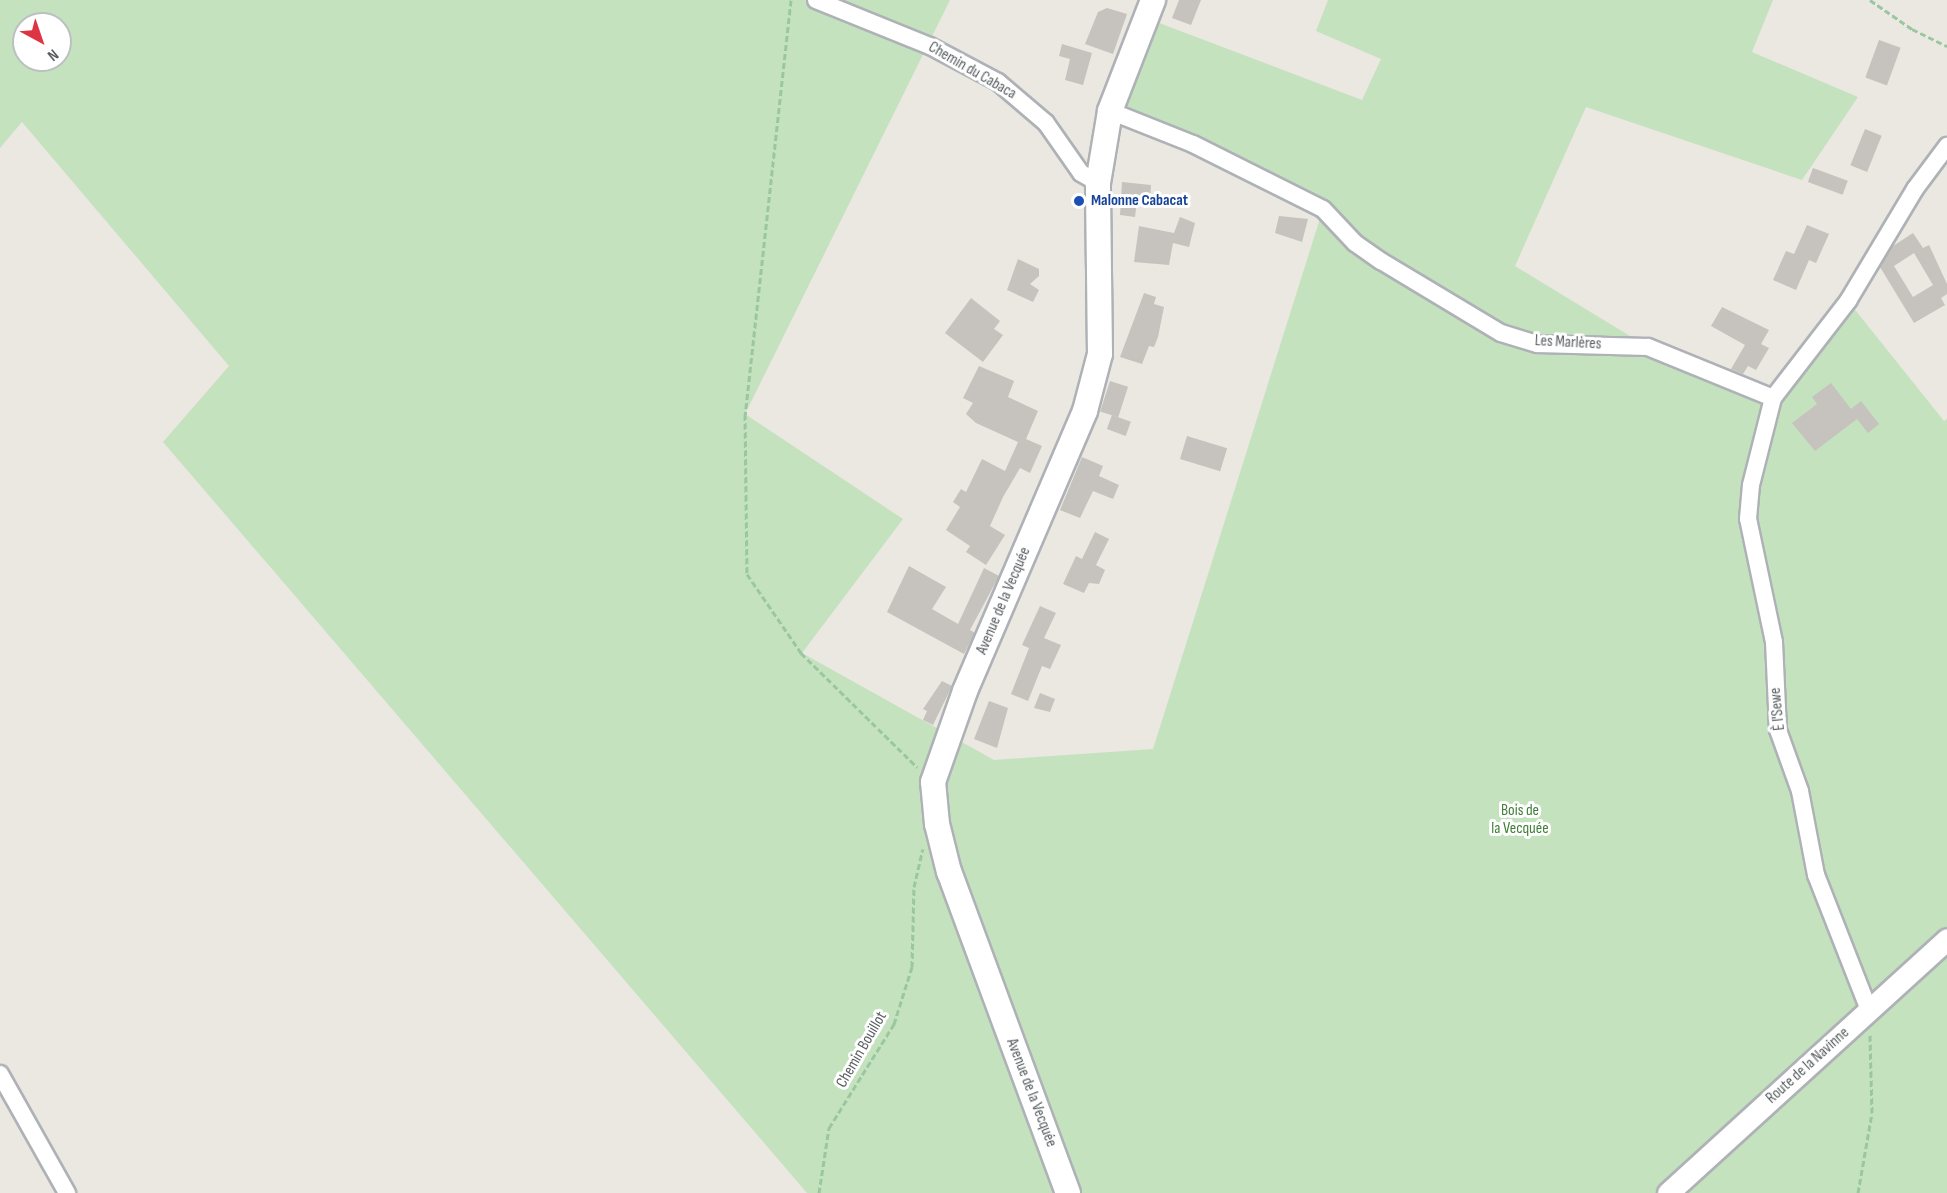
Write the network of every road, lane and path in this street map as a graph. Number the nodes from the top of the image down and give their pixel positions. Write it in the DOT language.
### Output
graph roads {
  1 [pos="791,0"];
  2 [pos="816,0"];
  3 [pos="1153,0"];
  4 [pos="1870,0"];
  5 [pos="1947,46"];
  6 [pos="1110,111"];
  7 [pos="1947,146"];
  8 [pos="1098,183"];
  9 [pos="1773,398"];
  10 [pos="921,771"];
  11 [pos="930,834"];
  12 [pos="1947,939"];
  13 [pos="1869,1010"];
  14 [pos="0,1074"];
  15 [pos="67,1193"];
  16 [pos="819,1193"];
  17 [pos="1068,1193"];
  18 [pos="1668,1193"];
  19 [pos="1858,1193"];
  1 -- 10 [label="path"];
  2 -- 8 [label="street, Chemin du Cabaca"];
  3 -- 6 [label="main road, Avenue de la Vecquée"];
  4 -- 5 [label="path"];
  6 -- 8 [label="main road, Avenue de la Vecquée"];
  6 -- 9 [label="street, Les Marlères"];
  7 -- 9 [label="street"];
  8 -- 11 [label="main road, Avenue de la Vecquée"];
  9 -- 13 [label="street, È l'Sewe"];
  11 -- 16 [label="path, Chemin Bouillot"];
  11 -- 17 [label="main road, Avenue de la Vecquée"];
  12 -- 13 [label="street, Route de la Navinne"];
  13 -- 18 [label="street, Route de la Navinne"];
  13 -- 19 [label="path"];
  14 -- 15 [label="street"];
}
